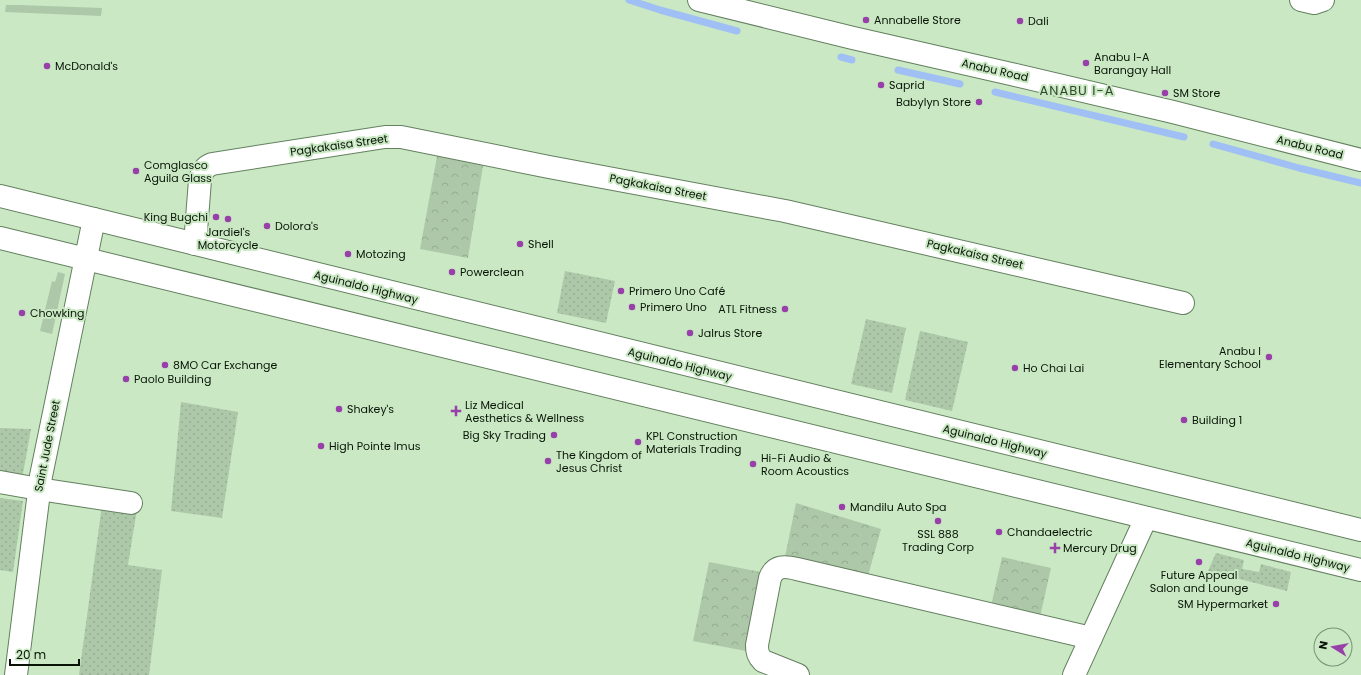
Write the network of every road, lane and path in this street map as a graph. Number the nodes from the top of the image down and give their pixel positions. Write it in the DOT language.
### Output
graph roads {
  1 [pos="699,0"];
  2 [pos="1361,160"];
  3 [pos="0,196"];
  4 [pos="94,219"];
  5 [pos="0,238"];
  6 [pos="195,244"];
  7 [pos="85,259"];
  8 [pos="1183,303"];
  9 [pos="0,482"];
  10 [pos="39,489"];
  11 [pos="131,502"];
  12 [pos="1146,518"];
  13 [pos="1361,530"];
  14 [pos="1361,570"];
  15 [pos="1091,638"];
  16 [pos="16,675"];
  17 [pos="798,675"];
  18 [pos="1074,675"];
  1 -- 2 [label="main road, Anabu Road"];
  3 -- 4 [label="main road, Aguinaldo Highway"];
  4 -- 6 [label="main road, Aguinaldo Highway"];
  4 -- 7 [label="main road, Saint Jude Street"];
  5 -- 7 [label="main road, Aguinaldo Highway"];
  6 -- 8 [label="main road, Pagkakaisa Street"];
  6 -- 13 [label="main road, Aguinaldo Highway"];
  7 -- 10 [label="main road, Saint Jude Street"];
  7 -- 12 [label="main road, Aguinaldo Highway"];
  9 -- 10 [label="main road"];
  10 -- 11 [label="main road"];
  10 -- 16 [label="main road, Saint Jude Street"];
  12 -- 14 [label="main road, Aguinaldo Highway"];
  12 -- 15 [label="main road"];
  15 -- 17 [label="main road"];
  15 -- 18 [label="main road"];
}
